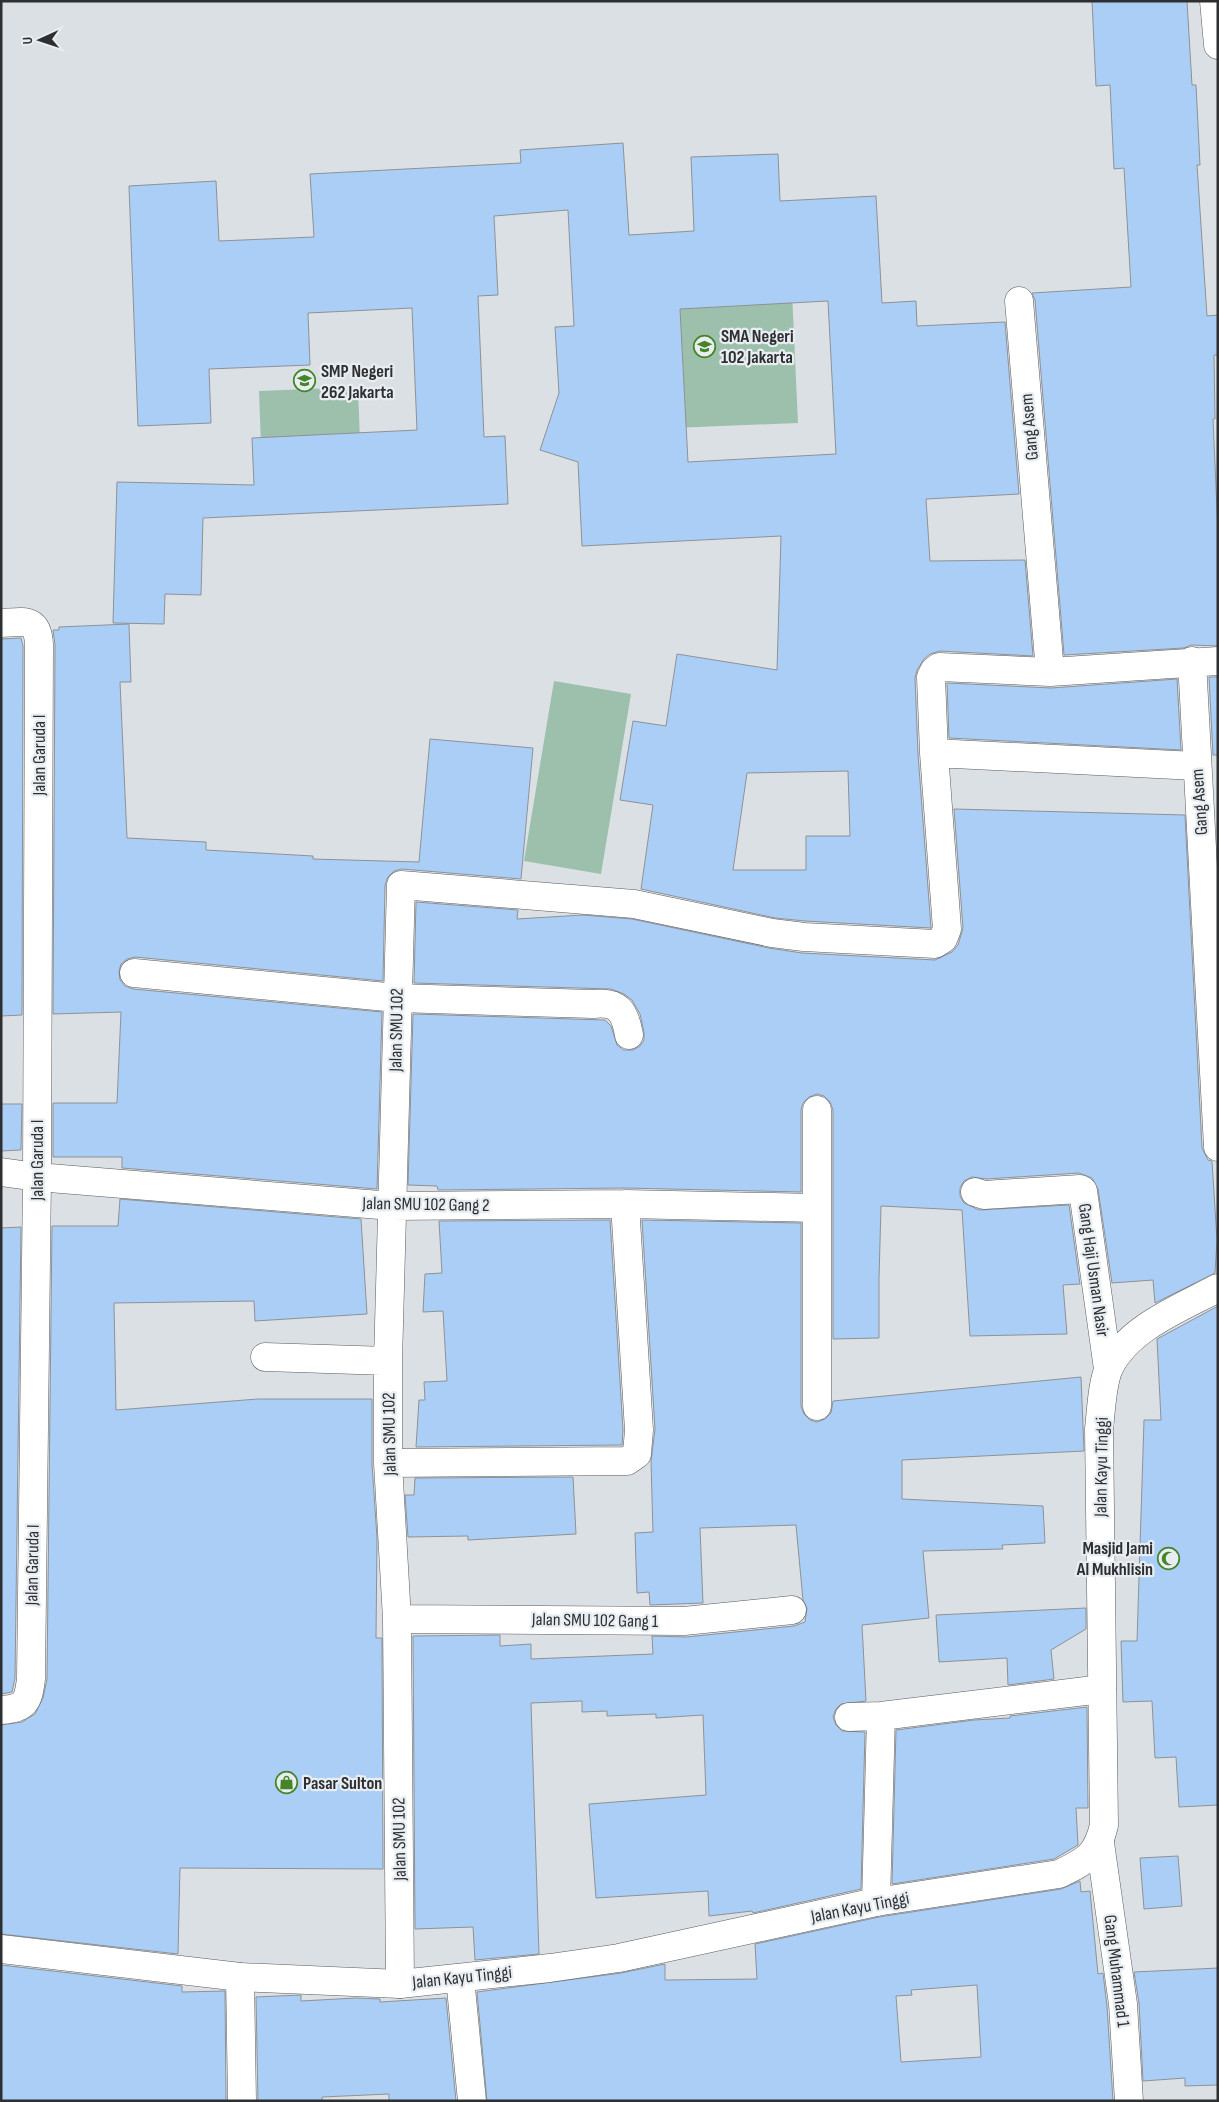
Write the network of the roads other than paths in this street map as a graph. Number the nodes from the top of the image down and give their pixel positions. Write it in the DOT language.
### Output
graph roads {
  1 [pos="1214,1"];
  2 [pos="1218,45"];
  3 [pos="1019,301"];
  4 [pos="1,623"];
  5 [pos="1205,661"];
  6 [pos="1050,672"];
  7 [pos="934,753"];
  8 [pos="1196,766"];
  9 [pos="134,973"];
  10 [pos="397,998"];
  11 [pos="629,1035"];
  12 [pos="817,1110"];
  13 [pos="1218,1147"];
  14 [pos="1,1172"];
  15 [pos="37,1177"];
  16 [pos="975,1192"];
  17 [pos="625,1204"];
  18 [pos="392,1206"];
  19 [pos="816,1208"];
  20 [pos="1218,1288"];
  21 [pos="266,1357"];
  22 [pos="388,1361"];
  23 [pos="1108,1369"];
  24 [pos="817,1406"];
  25 [pos="388,1463"];
  26 [pos="792,1610"];
  27 [pos="397,1619"];
  28 [pos="1102,1689"];
  29 [pos="1,1710"];
  30 [pos="881,1716"];
  31 [pos="849,1717"];
  32 [pos="1100,1842"];
  33 [pos="876,1902"];
  34 [pos="1,1949"];
  35 [pos="240,1977"];
  36 [pos="460,1978"];
  37 [pos="400,1984"];
  38 [pos="242,2101"];
  39 [pos="472,2101"];
  40 [pos="1129,2101"];
  1 -- 2 [label="street"];
  3 -- 6 [label="street, Gang Asem"];
  4 -- 15 [label="street, Jalan Garuda I"];
  5 -- 6 [label="street"];
  5 -- 8 [label="street, Gang Asem"];
  6 -- 7 [label="street"];
  7 -- 8 [label="street"];
  7 -- 10 [label="street, Jalan SMU 102"];
  8 -- 13 [label="street, Gang Asem"];
  9 -- 10 [label="street"];
  10 -- 11 [label="street"];
  10 -- 18 [label="street, Jalan SMU 102"];
  12 -- 19 [label="street"];
  14 -- 15 [label="street, Jalan SMU 102 Gang 2"];
  15 -- 18 [label="street, Jalan SMU 102 Gang 2"];
  15 -- 29 [label="street, Jalan Garuda I"];
  16 -- 23 [label="street, Gang Haji Usman Nasir"];
  17 -- 18 [label="street, Jalan SMU 102 Gang 2"];
  17 -- 19 [label="street, Jalan SMU 102 Gang 2"];
  17 -- 25 [label="street"];
  18 -- 22 [label="street, Jalan SMU 102"];
  19 -- 24 [label="street"];
  20 -- 23 [label="street, Jalan Kayu Tinggi"];
  21 -- 22 [label="street"];
  22 -- 25 [label="street, Jalan SMU 102"];
  23 -- 28 [label="street, Jalan Kayu Tinggi"];
  25 -- 27 [label="street, Jalan SMU 102"];
  26 -- 27 [label="street, Jalan SMU 102 Gang 1"];
  27 -- 37 [label="street, Jalan SMU 102"];
  28 -- 30 [label="street"];
  28 -- 32 [label="street, Jalan Kayu Tinggi"];
  30 -- 31 [label="street"];
  30 -- 33 [label="street"];
  32 -- 33 [label="street, Jalan Kayu Tinggi"];
  32 -- 40 [label="street, Gang Muhammad 1"];
  33 -- 36 [label="street, Jalan Kayu Tinggi"];
  34 -- 35 [label="street, Jalan Kayu Tinggi"];
  35 -- 37 [label="street, Jalan Kayu Tinggi"];
  35 -- 38 [label="street"];
  36 -- 37 [label="street, Jalan Kayu Tinggi"];
  36 -- 39 [label="street"];
}
